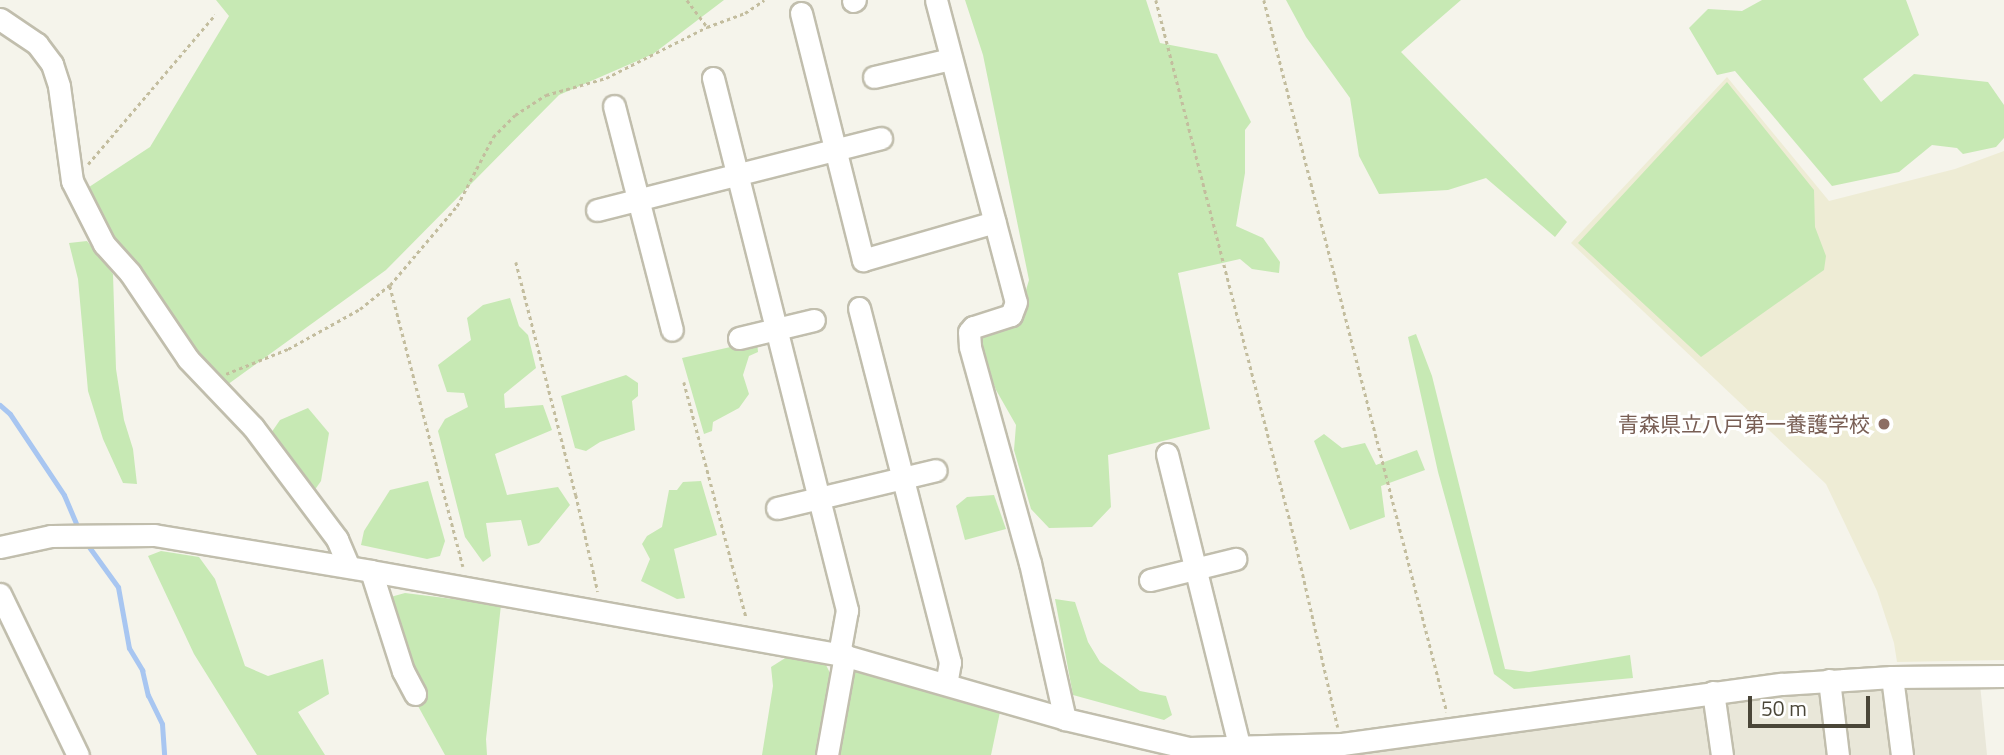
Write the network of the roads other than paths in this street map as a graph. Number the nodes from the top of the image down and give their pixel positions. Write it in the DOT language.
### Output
graph roads {
  1 [pos="936,0"];
  2 [pos="801,13"];
  3 [pos="0,19"];
  4 [pos="951,59"];
  5 [pos="874,77"];
  6 [pos="713,78"];
  7 [pos="614,106"];
  8 [pos="881,138"];
  9 [pos="834,150"];
  10 [pos="738,175"];
  11 [pos="638,200"];
  12 [pos="597,210"];
  13 [pos="995,222"];
  14 [pos="859,308"];
  15 [pos="814,320"];
  16 [pos="777,329"];
  17 [pos="672,330"];
  18 [pos="739,338"];
  19 [pos="1167,454"];
  20 [pos="936,470"];
  21 [pos="902,478"];
  22 [pos="817,499"];
  23 [pos="777,508"];
  24 [pos="0,547"];
  25 [pos="1235,559"];
  26 [pos="349,567"];
  27 [pos="1195,569"];
  28 [pos="371,571"];
  29 [pos="1150,580"];
  30 [pos="0,594"];
  31 [pos="842,654"];
  32 [pos="2004,676"];
  33 [pos="1892,677"];
  34 [pos="1829,680"];
  35 [pos="946,684"];
  36 [pos="1713,692"];
  37 [pos="415,694"];
  38 [pos="1065,719"];
  39 [pos="1350,747"];
  40 [pos="1240,749"];
  41 [pos="1194,752"];
  42 [pos="78,755"];
  43 [pos="827,755"];
  44 [pos="1722,755"];
  45 [pos="1838,755"];
  46 [pos="1902,755"];
  1 -- 4 [label="street"];
  2 -- 9 [label="street"];
  3 -- 26 [label="street"];
  4 -- 5 [label="street"];
  4 -- 13 [label="street"];
  6 -- 10 [label="street"];
  7 -- 11 [label="street"];
  8 -- 9 [label="street"];
  9 -- 10 [label="street"];
  9 -- 13 [label="street"];
  10 -- 11 [label="street"];
  10 -- 16 [label="street"];
  11 -- 12 [label="street"];
  11 -- 17 [label="street"];
  13 -- 38 [label="street"];
  14 -- 21 [label="street"];
  15 -- 16 [label="street"];
  16 -- 18 [label="street"];
  16 -- 22 [label="street"];
  19 -- 27 [label="street"];
  20 -- 21 [label="street"];
  21 -- 22 [label="street"];
  21 -- 35 [label="street"];
  22 -- 23 [label="street"];
  22 -- 31 [label="street"];
  24 -- 26 [label="street"];
  25 -- 27 [label="street"];
  26 -- 28 [label="street"];
  27 -- 29 [label="street"];
  27 -- 40 [label="street"];
  28 -- 31 [label="street"];
  28 -- 37 [label="street"];
  30 -- 42 [label="street"];
  31 -- 35 [label="street"];
  31 -- 43 [label="street"];
  32 -- 33 [label="street"];
  33 -- 34 [label="street"];
  33 -- 46 [label="street"];
  34 -- 36 [label="street"];
  34 -- 45 [label="street"];
  35 -- 38 [label="street"];
  36 -- 39 [label="street"];
  36 -- 44 [label="street"];
  38 -- 41 [label="street"];
  39 -- 40 [label="street"];
  40 -- 41 [label="street"];
}
